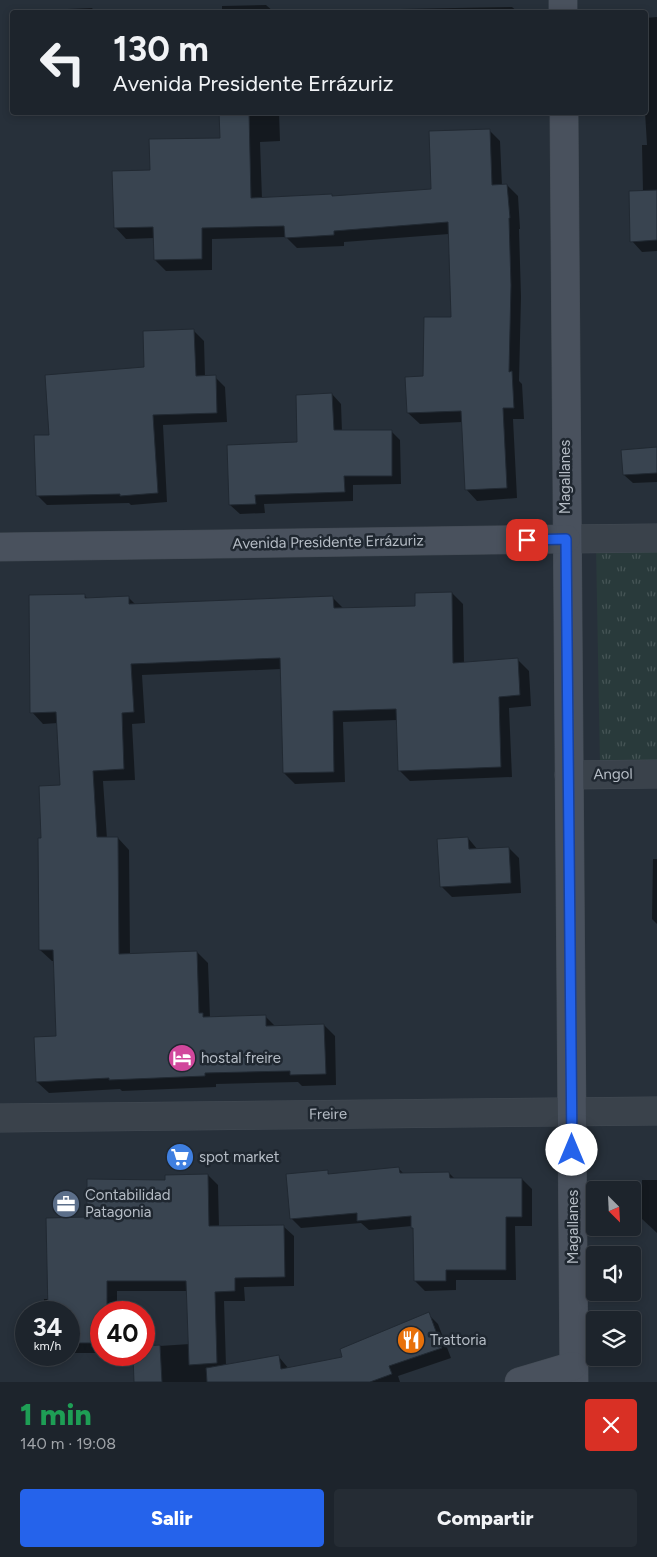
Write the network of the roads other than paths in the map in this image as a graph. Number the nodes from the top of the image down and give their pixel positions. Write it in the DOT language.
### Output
graph roads {
  1 [pos="564,115"];
  2 [pos="657,538"];
  3 [pos="566,539"];
  4 [pos="0,547"];
  5 [pos="657,774"];
  6 [pos="569,775"];
  7 [pos="657,1111"];
  8 [pos="572,1112"];
  9 [pos="0,1118"];
  10 [pos="573,1374"];
  11 [pos="519,1382"];
  1 -- 3 [label="street, Magallanes"];
  2 -- 3 [label="street, Avenida Presidente Errázuriz"];
  3 -- 4 [label="street, Avenida Presidente Errázuriz"];
  3 -- 6 [label="street, Magallanes"];
  5 -- 6 [label="street, Angol"];
  6 -- 8 [label="street, Magallanes"];
  7 -- 8 [label="street, Freire"];
  8 -- 9 [label="street, Freire"];
  8 -- 10 [label="street, Magallanes"];
  10 -- 11 [label="street"];
}
